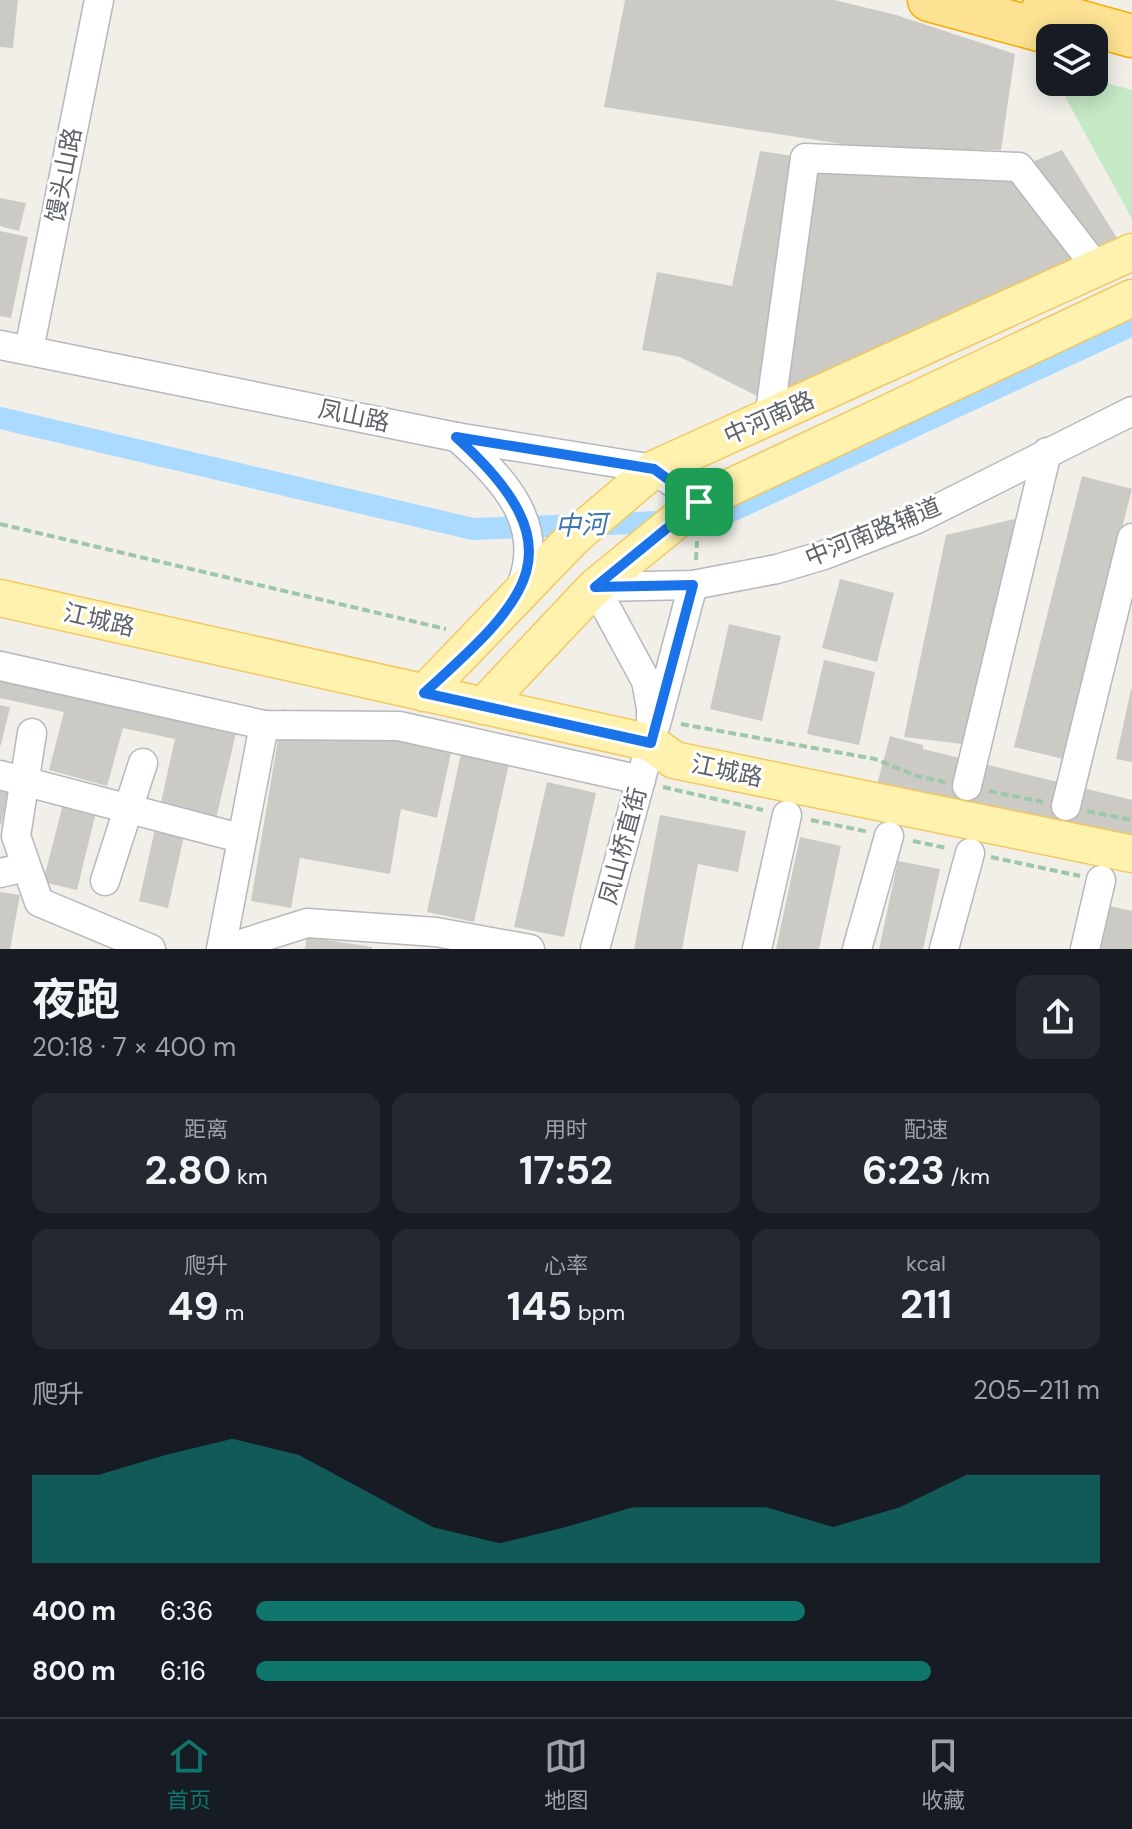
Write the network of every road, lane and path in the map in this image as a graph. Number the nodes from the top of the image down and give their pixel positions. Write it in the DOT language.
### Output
graph roads {
  1 [pos="99,0"];
  2 [pos="929,0"];
  3 [pos="1002,0"];
  4 [pos="1064,0"];
  5 [pos="1036,29"];
  6 [pos="1124,42"];
  7 [pos="1132,252"];
  8 [pos="1097,268"];
  9 [pos="1132,298"];
  10 [pos="0,345"];
  11 [pos="29,350"];
  12 [pos="1132,411"];
  13 [pos="769,419"];
  14 [pos="456,437"];
  15 [pos="1047,452"];
  16 [pos="654,469"];
  17 [pos="694,506"];
  18 [pos="0,524"];
  19 [pos="1132,538"];
  20 [pos="693,585"];
  21 [pos="595,587"];
  22 [pos="1125,597"];
  23 [pos="0,598"];
  24 [pos="514,601"];
  25 [pos="480,637"];
  26 [pos="0,666"];
  27 [pos="424,693"];
  28 [pos="483,706"];
  29 [pos="264,725"];
  30 [pos="32,733"];
  31 [pos="651,743"];
  32 [pos="143,763"];
  33 [pos="12,778"];
  34 [pos="641,780"];
  35 [pos="967,786"];
  36 [pos="1066,806"];
  37 [pos="129,809"];
  38 [pos="787,815"];
  39 [pos="889,836"];
  40 [pos="240,838"];
  41 [pos="970,853"];
  42 [pos="1132,854"];
  43 [pos="13,870"];
  44 [pos="1101,880"];
  45 [pos="105,881"];
  46 [pos="151,949"];
  47 [pos="223,949"];
  48 [pos="530,949"];
  49 [pos="595,949"];
  50 [pos="757,949"];
  51 [pos="857,949"];
  52 [pos="944,949"];
  53 [pos="1085,949"];
  1 -- 11 [label="street, 馒头山路"];
  2 -- 5 [label="highway"];
  3 -- 6 [label="highway"];
  4 -- 6 [label="highway"];
  7 -- 8 [label="main road, 中河南路"];
  8 -- 13 [label="main road, 中河南路"];
  8 -- 13 [label="street"];
  9 -- 17 [label="main road, 中河南路"];
  10 -- 11 [label="street, 凤山路"];
  11 -- 14 [label="street, 凤山路"];
  12 -- 15 [label="street, 中河南路辅道"];
  13 -- 16 [label="main road, 中河南路"];
  14 -- 16 [label="street, 凤山路"];
  14 -- 24 [label="street"];
  15 -- 20 [label="street, 中河南路辅道"];
  15 -- 35 [label="street"];
  16 -- 17 [label="street, 凤山路"];
  16 -- 24 [label="main road, 中河南路"];
  17 -- 21 [label="main road, 中河南路"];
  18 -- 25 [label="path"];
  19 -- 22 [label="street"];
  20 -- 21 [label="street, 中河南路辅道"];
  20 -- 31 [label="street, 凤山桥直街"];
  21 -- 28 [label="main road, 中河南路"];
  21 -- 31 [label="street"];
  22 -- 36 [label="street"];
  23 -- 27 [label="main road, 江城路"];
  24 -- 25 [label="main road, 中河南路"];
  25 -- 27 [label="main road, 中河南路"];
  26 -- 29 [label="street"];
  27 -- 28 [label="main road, 江城路"];
  28 -- 31 [label="main road, 江城路"];
  29 -- 34 [label="street"];
  29 -- 40 [label="street"];
  30 -- 33 [label="street"];
  31 -- 34 [label="street, 凤山桥直街"];
  31 -- 42 [label="main road, 江城路"];
  32 -- 37 [label="street"];
  33 -- 37 [label="street"];
  33 -- 43 [label="street"];
  34 -- 49 [label="street, 凤山桥直街"];
  37 -- 40 [label="street"];
  37 -- 45 [label="street"];
  38 -- 50 [label="street"];
  39 -- 51 [label="street"];
  40 -- 47 [label="street"];
  41 -- 52 [label="street"];
  43 -- 46 [label="street"];
  44 -- 53 [label="street"];
  47 -- 48 [label="street"];
}
